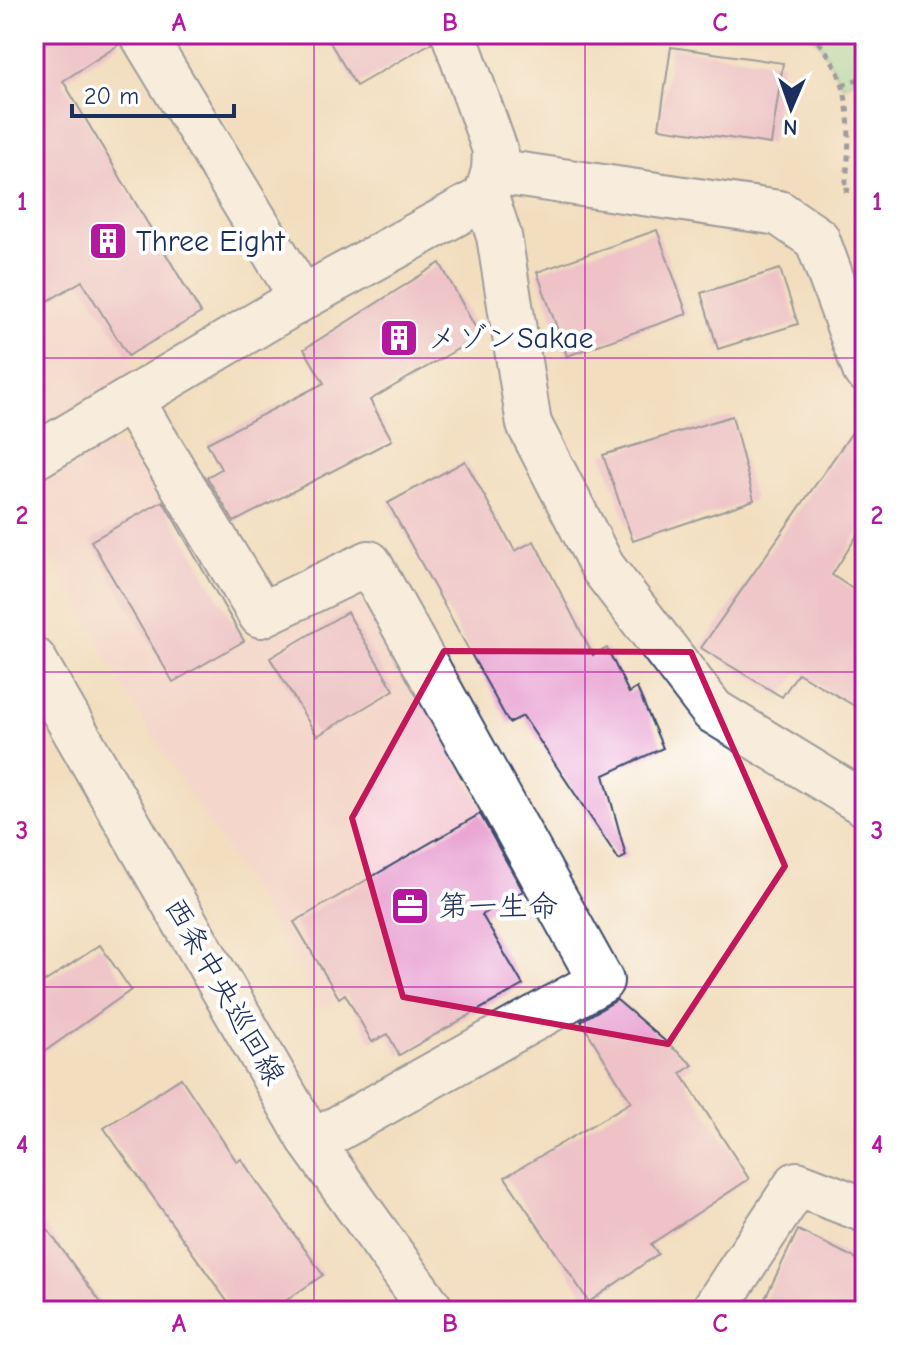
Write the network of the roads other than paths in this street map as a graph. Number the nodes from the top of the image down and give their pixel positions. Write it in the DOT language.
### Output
graph roads {
  1 [pos="142,34"];
  2 [pos="454,34"];
  3 [pos="490,184"];
  4 [pos="302,298"];
  5 [pos="865,370"];
  6 [pos="131,400"];
  7 [pos="34,457"];
  8 [pos="34,660"];
  9 [pos="865,804"];
  10 [pos="312,1143"];
  11 [pos="865,1210"];
  12 [pos="432,1311"];
  13 [pos="713,1311"];
  1 -- 4 [label="street"];
  2 -- 3 [label="street"];
  3 -- 4 [label="street"];
  3 -- 5 [label="street"];
  3 -- 9 [label="street"];
  4 -- 6 [label="street"];
  6 -- 7 [label="street"];
  6 -- 10 [label="street"];
  8 -- 10 [label="street, 西条中央巡回線"];
  10 -- 12 [label="street, 西条中央巡回線"];
  11 -- 13 [label="street"];
}
